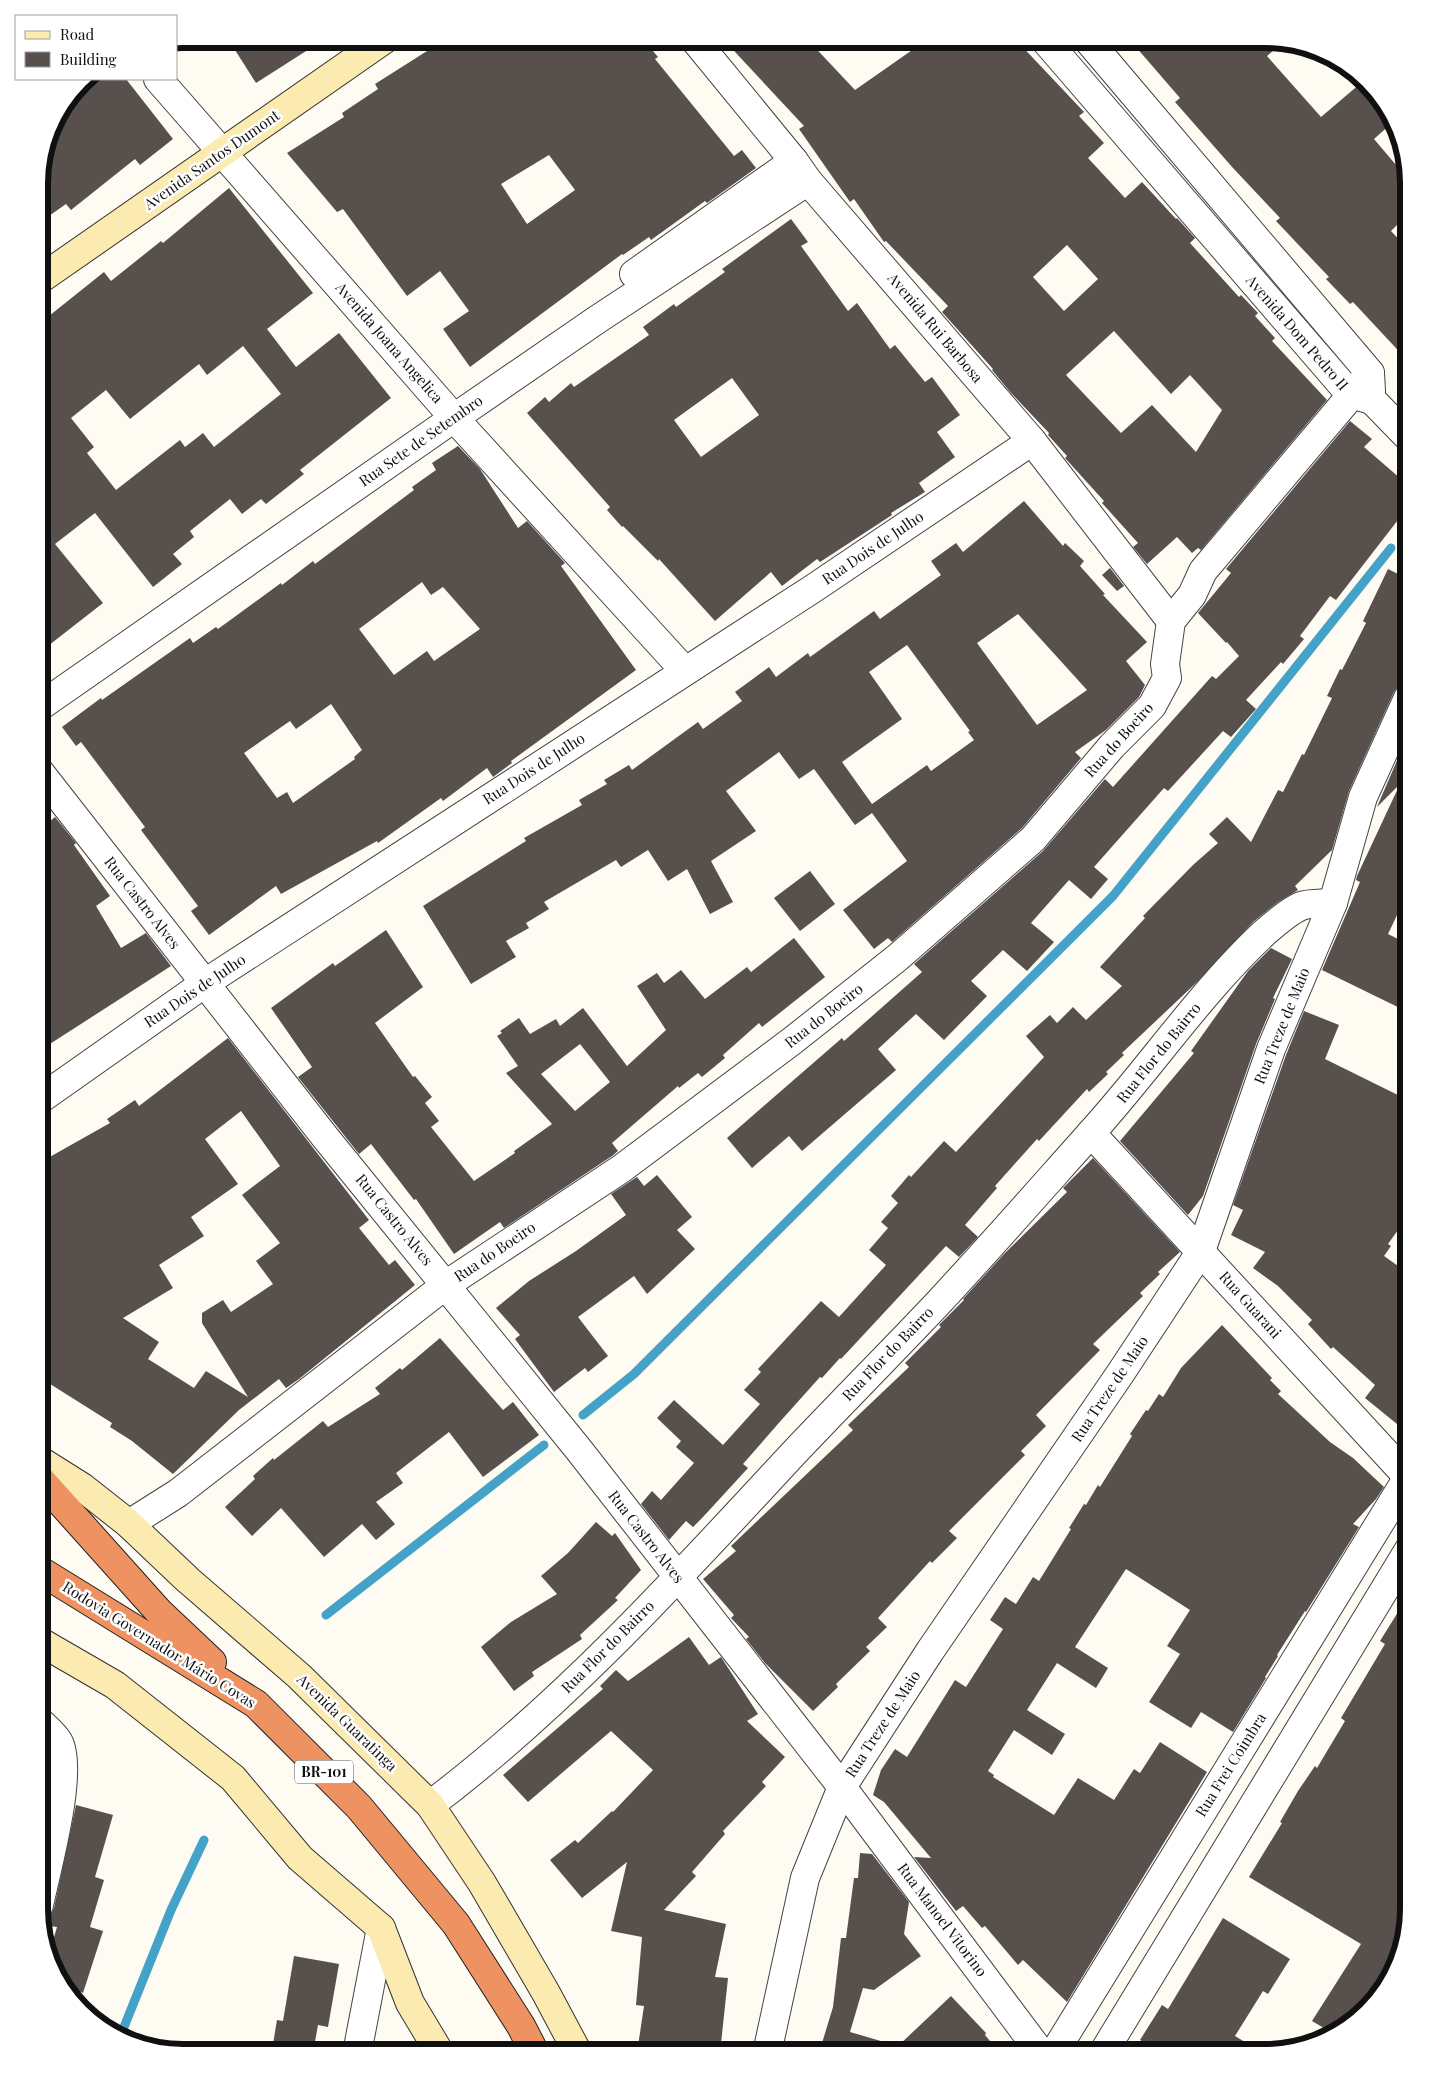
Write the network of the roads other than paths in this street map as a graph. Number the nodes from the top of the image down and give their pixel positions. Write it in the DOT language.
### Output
graph roads {
  1 [pos="372,48"];
  2 [pos="701,48"];
  3 [pos="1052,48"];
  4 [pos="1095,48"];
  5 [pos="159,80"];
  6 [pos="1148,110"];
  7 [pos="1123,132"];
  8 [pos="223,152"];
  9 [pos="801,171"];
  10 [pos="48,274"];
  11 [pos="1370,373"];
  12 [pos="1361,397"];
  13 [pos="449,412"];
  14 [pos="1400,430"];
  15 [pos="1032,441"];
  16 [pos="1171,621"];
  17 [pos="684,670"];
  18 [pos="48,686"];
  19 [pos="48,701"];
  20 [pos="1400,716"];
  21 [pos="48,782"];
  22 [pos="1333,903"];
  23 [pos="205,983"];
  24 [pos="48,1094"];
  25 [pos="1091,1133"];
  26 [pos="1201,1251"];
  27 [pos="446,1284"];
  28 [pos="48,1466"];
  29 [pos="1400,1468"];
  30 [pos="48,1488"];
  31 [pos="1400,1490"];
  32 [pos="129,1524"];
  33 [pos="1400,1564"];
  34 [pos="48,1576"];
  35 [pos="677,1577"];
  36 [pos="48,1646"];
  37 [pos="256,1704"];
  38 [pos="48,1731"];
  39 [pos="842,1787"];
  40 [pos="430,1805"];
  41 [pos="48,1864"];
  42 [pos="381,1928"];
  43 [pos="359,2044"];
  44 [pos="435,2044"];
  45 [pos="530,2044"];
  46 [pos="573,2044"];
  47 [pos="768,2044"];
  48 [pos="1034,2044"];
  49 [pos="1060,2044"];
  50 [pos="1108,2044"];
  1 -- 8 [label="main road, Avenida Santos Dumont"];
  2 -- 9 [label="street, Avenida Rui Barbosa"];
  3 -- 7 [label="street, Avenida Dom Pedro II"];
  4 -- 6 [label="street, Avenida Dom Pedro II"];
  5 -- 8 [label="street, Avenida Joana Angelica"];
  6 -- 7 [label="street"];
  6 -- 11 [label="street, Avenida Dom Pedro II"];
  7 -- 12 [label="street, Avenida Dom Pedro II"];
  8 -- 10 [label="main road, Avenida Santos Dumont"];
  8 -- 13 [label="street, Avenida Joana Angelica"];
  9 -- 13 [label="street, Rua Sete de Setembro"];
  9 -- 15 [label="street, Avenida Rui Barbosa"];
  11 -- 12 [label="street, Rua do Boeiro"];
  12 -- 14 [label="street, Avenida Dom Pedro II"];
  12 -- 16 [label="street, Rua do Boeiro"];
  13 -- 17 [label="street, Avenida Joana Angelica"];
  13 -- 18 [label="street, Rua Sete de Setembro"];
  13 -- 19 [label="street, Rua Sete de Setembro"];
  15 -- 16 [label="street, Avenida Rui Barbosa"];
  15 -- 17 [label="street, Rua Dois de Julho"];
  16 -- 27 [label="street, Rua do Boeiro"];
  17 -- 23 [label="street, Rua Dois de Julho"];
  20 -- 22 [label="street, Rua Treze de Maio"];
  21 -- 23 [label="street, Rua Castro Alves"];
  22 -- 25 [label="street, Rua Flor do Bairro"];
  22 -- 26 [label="street, Rua Treze de Maio"];
  23 -- 24 [label="street, Rua Dois de Julho"];
  23 -- 27 [label="street, Rua Castro Alves"];
  25 -- 26 [label="street, Rua Guarani"];
  25 -- 35 [label="street, Rua Flor do Bairro"];
  26 -- 29 [label="street, Rua Guarani"];
  26 -- 39 [label="street, Rua Treze de Maio"];
  27 -- 32 [label="street, Rua do Boeiro"];
  27 -- 35 [label="street, Rua Castro Alves"];
  28 -- 32 [label="main road, Avenida Guaratinga"];
  30 -- 37 [label="highway"];
  31 -- 49 [label="street, Rua Frei Coimbra"];
  32 -- 40 [label="main road, Avenida Guaratinga"];
  33 -- 50 [label="street"];
  34 -- 37 [label="highway, Rodovia Governador Mário Covas / BR-101"];
  35 -- 39 [label="street, Rua Castro Alves"];
  35 -- 40 [label="street, Rua Flor do Bairro"];
  36 -- 42 [label="main road"];
  37 -- 45 [label="highway, Rodovia Governador Mário Covas / BR-101"];
  38 -- 41 [label="street"];
  39 -- 47 [label="street, Rua Treze de Maio"];
  39 -- 48 [label="street, Rua Manoel Vitorino"];
  40 -- 46 [label="main road, Avenida Guaratinga"];
  42 -- 43 [label="street"];
  42 -- 44 [label="main road"];
}
